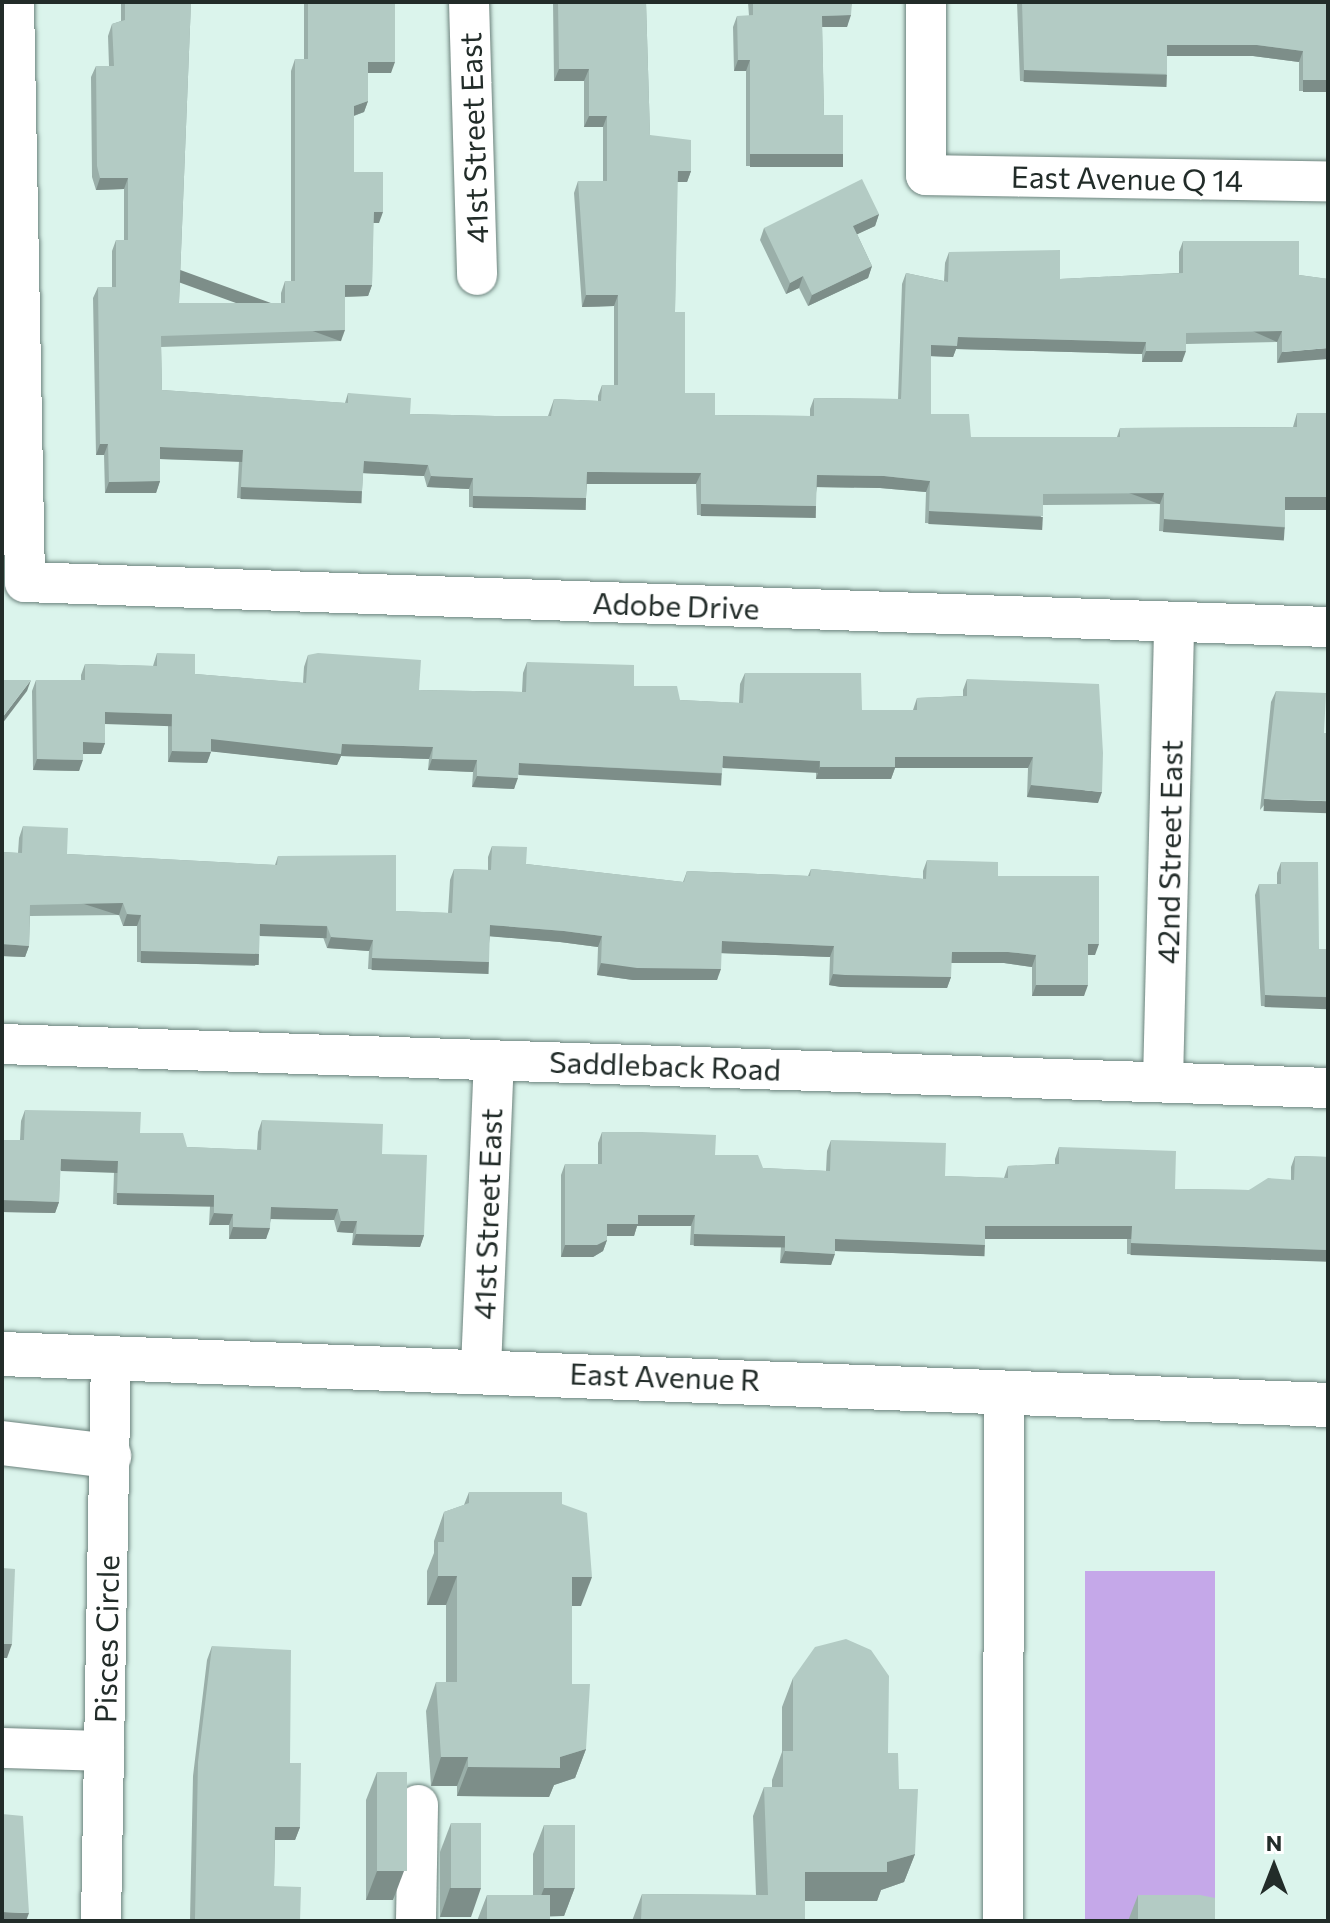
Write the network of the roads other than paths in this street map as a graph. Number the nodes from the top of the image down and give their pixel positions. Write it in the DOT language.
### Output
graph roads {
  1 [pos="14,2"];
  2 [pos="469,2"];
  3 [pos="926,2"];
  4 [pos="1328,181"];
  5 [pos="477,275"];
  6 [pos="1174,623"];
  7 [pos="1328,627"];
  8 [pos="2,1044"];
  9 [pos="494,1060"];
  10 [pos="1163,1081"];
  11 [pos="1328,1088"];
  12 [pos="2,1354"];
  13 [pos="111,1356"];
  14 [pos="481,1368"];
  15 [pos="1004,1391"];
  16 [pos="1328,1405"];
  17 [pos="2,1443"];
  18 [pos="109,1456"];
  19 [pos="2,1748"];
  20 [pos="104,1751"];
  21 [pos="418,1805"];
  22 [pos="101,1921"];
  23 [pos="416,1921"];
  24 [pos="1003,1921"];
  1 -- 6 [label="street, Adobe Drive"];
  2 -- 5 [label="street, 41st Street East"];
  3 -- 4 [label="street, East Avenue Q 14"];
  6 -- 7 [label="street, Adobe Drive"];
  6 -- 10 [label="street, 42nd Street East"];
  8 -- 9 [label="street, Saddleback Road"];
  9 -- 10 [label="street, Saddleback Road"];
  9 -- 14 [label="street, 41st Street East"];
  10 -- 11 [label="street, Saddleback Road"];
  12 -- 13 [label="main road, East Avenue R"];
  13 -- 14 [label="main road, East Avenue R"];
  13 -- 18 [label="street, Pisces Circle"];
  14 -- 15 [label="main road, East Avenue R"];
  15 -- 16 [label="main road, East Avenue R"];
  15 -- 24 [label="street"];
  17 -- 18 [label="main road"];
  18 -- 20 [label="street, Pisces Circle"];
  19 -- 20 [label="street"];
  20 -- 22 [label="street, Pisces Circle"];
  21 -- 23 [label="street"];
}
